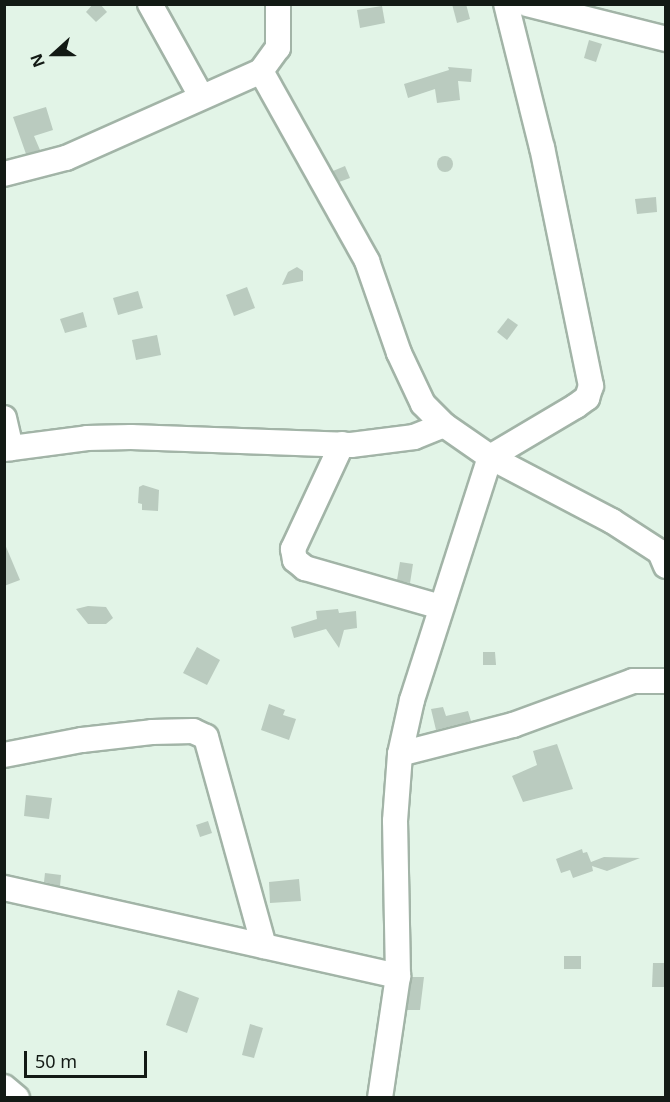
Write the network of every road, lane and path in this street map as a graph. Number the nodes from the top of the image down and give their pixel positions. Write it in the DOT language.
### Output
graph roads {
  1 [pos="150,4"];
  2 [pos="279,4"];
  3 [pos="506,4"];
  4 [pos="527,4"];
  5 [pos="666,39"];
  6 [pos="261,70"];
  7 [pos="201,96"];
  8 [pos="4,174"];
  9 [pos="4,418"];
  10 [pos="444,425"];
  11 [pos="342,444"];
  12 [pos="8,449"];
  13 [pos="490,457"];
  14 [pos="664,557"];
  15 [pos="441,607"];
  16 [pos="666,681"];
  17 [pos="400,754"];
  18 [pos="4,755"];
  19 [pos="4,888"];
  20 [pos="264,946"];
  21 [pos="398,976"];
  22 [pos="4,1087"];
  23 [pos="17,1098"];
  24 [pos="381,1098"];
  1 -- 7 [label="street"];
  2 -- 6 [label="street"];
  3 -- 13 [label="street"];
  4 -- 5 [label="street"];
  6 -- 7 [label="street"];
  6 -- 10 [label="street"];
  7 -- 8 [label="street"];
  9 -- 12 [label="street"];
  10 -- 11 [label="street"];
  10 -- 13 [label="street"];
  11 -- 12 [label="street"];
  11 -- 15 [label="street"];
  13 -- 14 [label="street"];
  13 -- 15 [label="street"];
  15 -- 17 [label="street"];
  16 -- 17 [label="street"];
  17 -- 21 [label="street"];
  18 -- 20 [label="street"];
  19 -- 20 [label="street"];
  20 -- 21 [label="street"];
  21 -- 24 [label="street"];
  22 -- 23 [label="street"];
}
